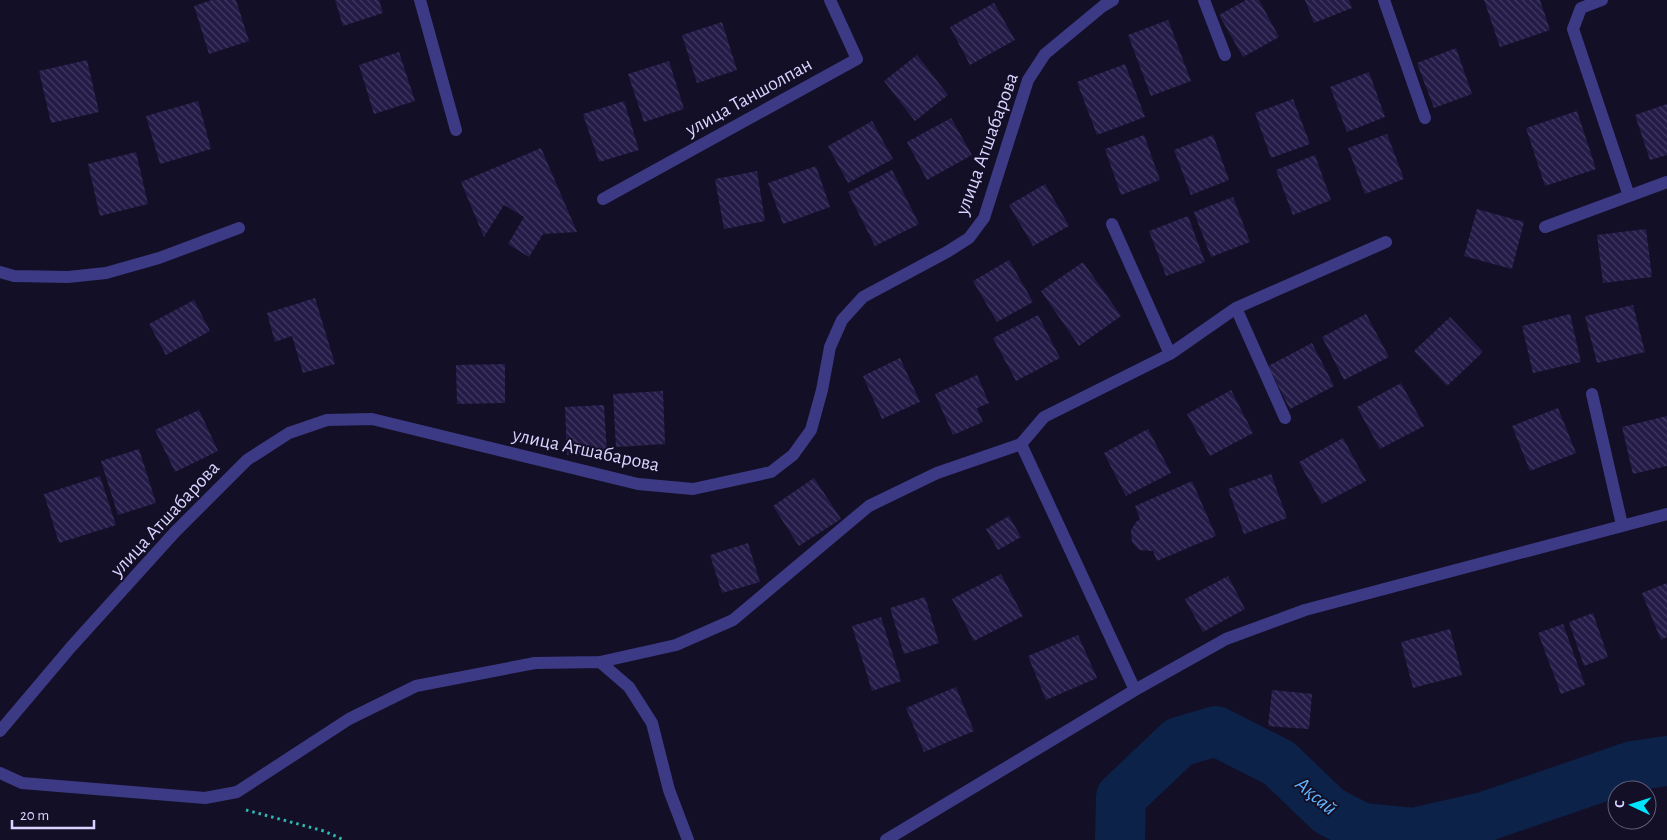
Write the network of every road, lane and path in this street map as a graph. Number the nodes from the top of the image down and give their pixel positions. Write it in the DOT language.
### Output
graph roads {
  1 [pos="420,0"];
  2 [pos="830,0"];
  3 [pos="1113,0"];
  4 [pos="1204,0"];
  5 [pos="1384,0"];
  6 [pos="1602,0"];
  7 [pos="1225,55"];
  8 [pos="1425,118"];
  9 [pos="456,130"];
  10 [pos="1667,182"];
  11 [pos="1629,196"];
  12 [pos="603,199"];
  13 [pos="1112,224"];
  14 [pos="1545,226"];
  15 [pos="239,228"];
  16 [pos="1386,242"];
  17 [pos="0,272"];
  18 [pos="1236,308"];
  19 [pos="1170,354"];
  20 [pos="1592,394"];
  21 [pos="1285,418"];
  22 [pos="1021,444"];
  23 [pos="1667,514"];
  24 [pos="1622,525"];
  25 [pos="600,662"];
  26 [pos="1135,690"];
  27 [pos="0,731"];
  28 [pos="0,773"];
  29 [pos="242,808"];
  30 [pos="344,840"];
  31 [pos="688,840"];
  32 [pos="886,840"];
  1 -- 9 [label="street"];
  2 -- 12 [label="street, улица Таншолпан"];
  3 -- 27 [label="street, улица Атшабарова"];
  4 -- 7 [label="street"];
  5 -- 8 [label="street"];
  6 -- 11 [label="street"];
  10 -- 11 [label="street"];
  11 -- 14 [label="street"];
  13 -- 19 [label="street"];
  15 -- 17 [label="street"];
  16 -- 18 [label="street"];
  18 -- 19 [label="street"];
  18 -- 21 [label="street"];
  19 -- 22 [label="street"];
  20 -- 24 [label="street"];
  22 -- 25 [label="street"];
  22 -- 26 [label="street"];
  23 -- 24 [label="street"];
  24 -- 26 [label="street"];
  25 -- 28 [label="street"];
  25 -- 31 [label="street"];
  26 -- 32 [label="street"];
  29 -- 30 [label="path"];
}
